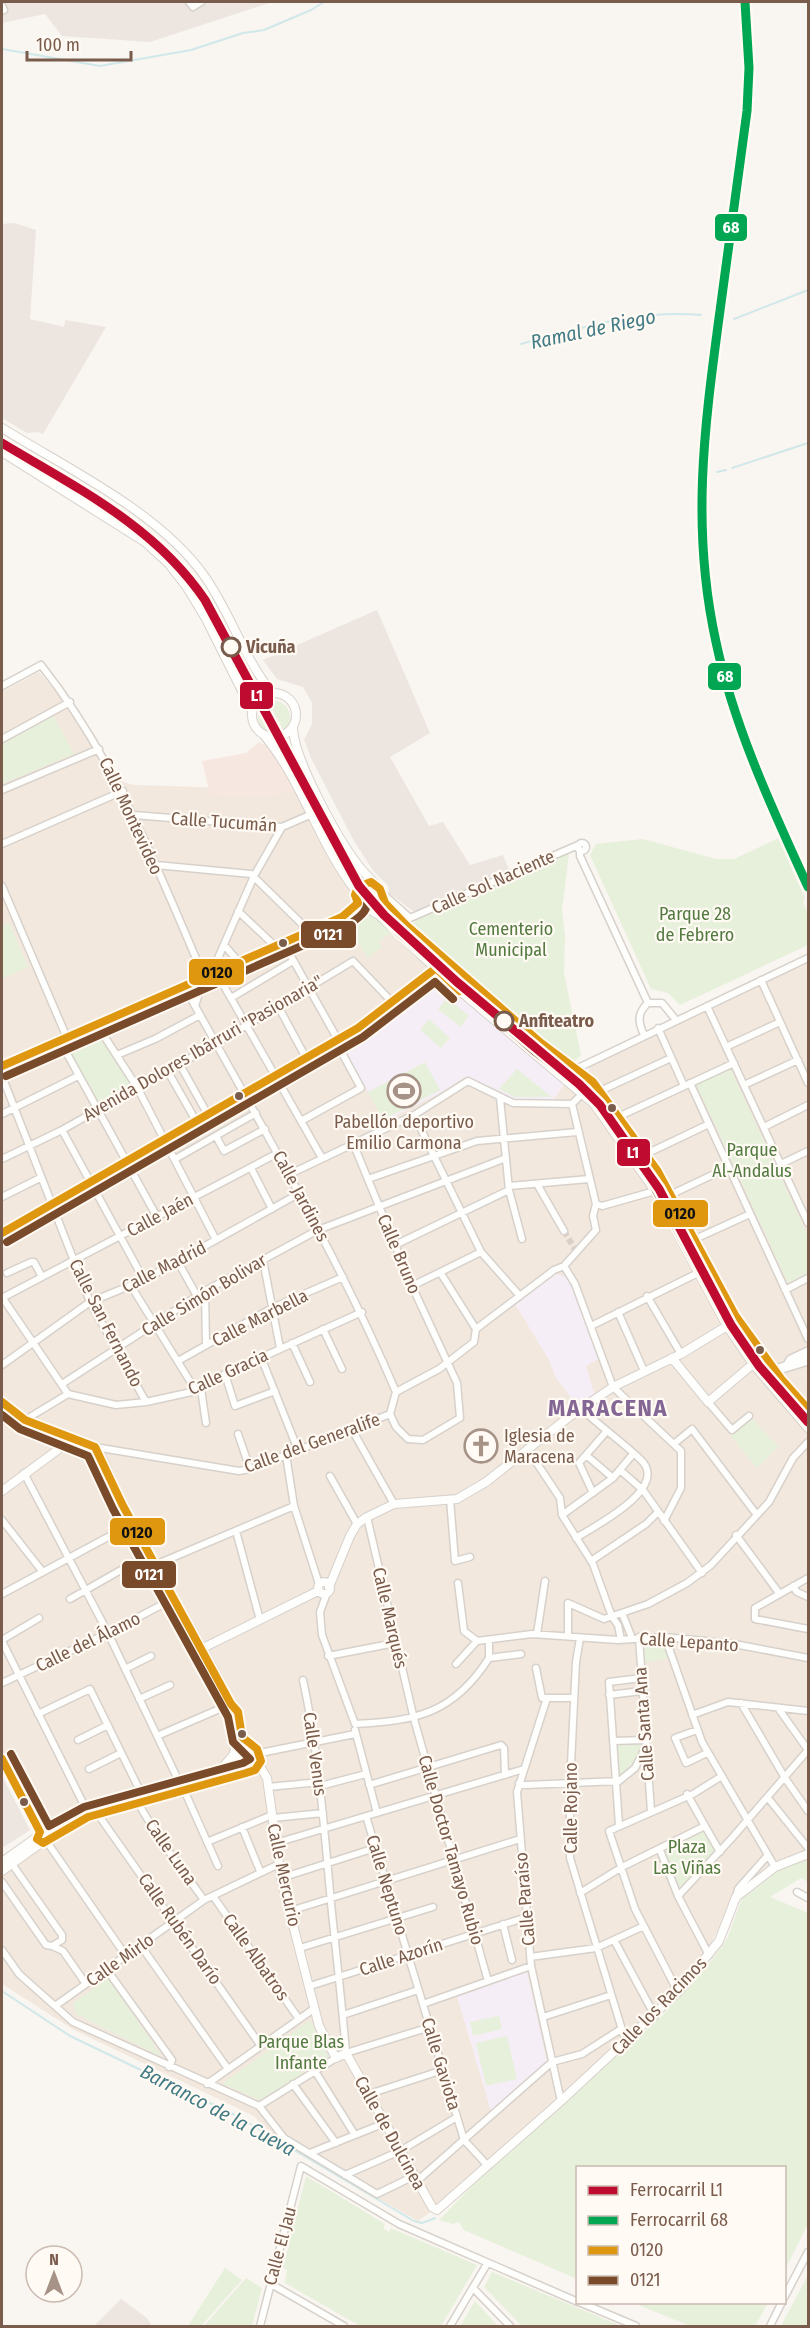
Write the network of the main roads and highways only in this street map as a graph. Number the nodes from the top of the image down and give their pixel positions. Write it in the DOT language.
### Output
graph roads {
  1 [pos="808,1352"];
  2 [pos="808,1360"];
  3 [pos="788,1365"];
  4 [pos="776,1370"];
  1 -- 3 [label="main road"];
  2 -- 3 [label="main road"];
  3 -- 4 [label="main road"];
}
